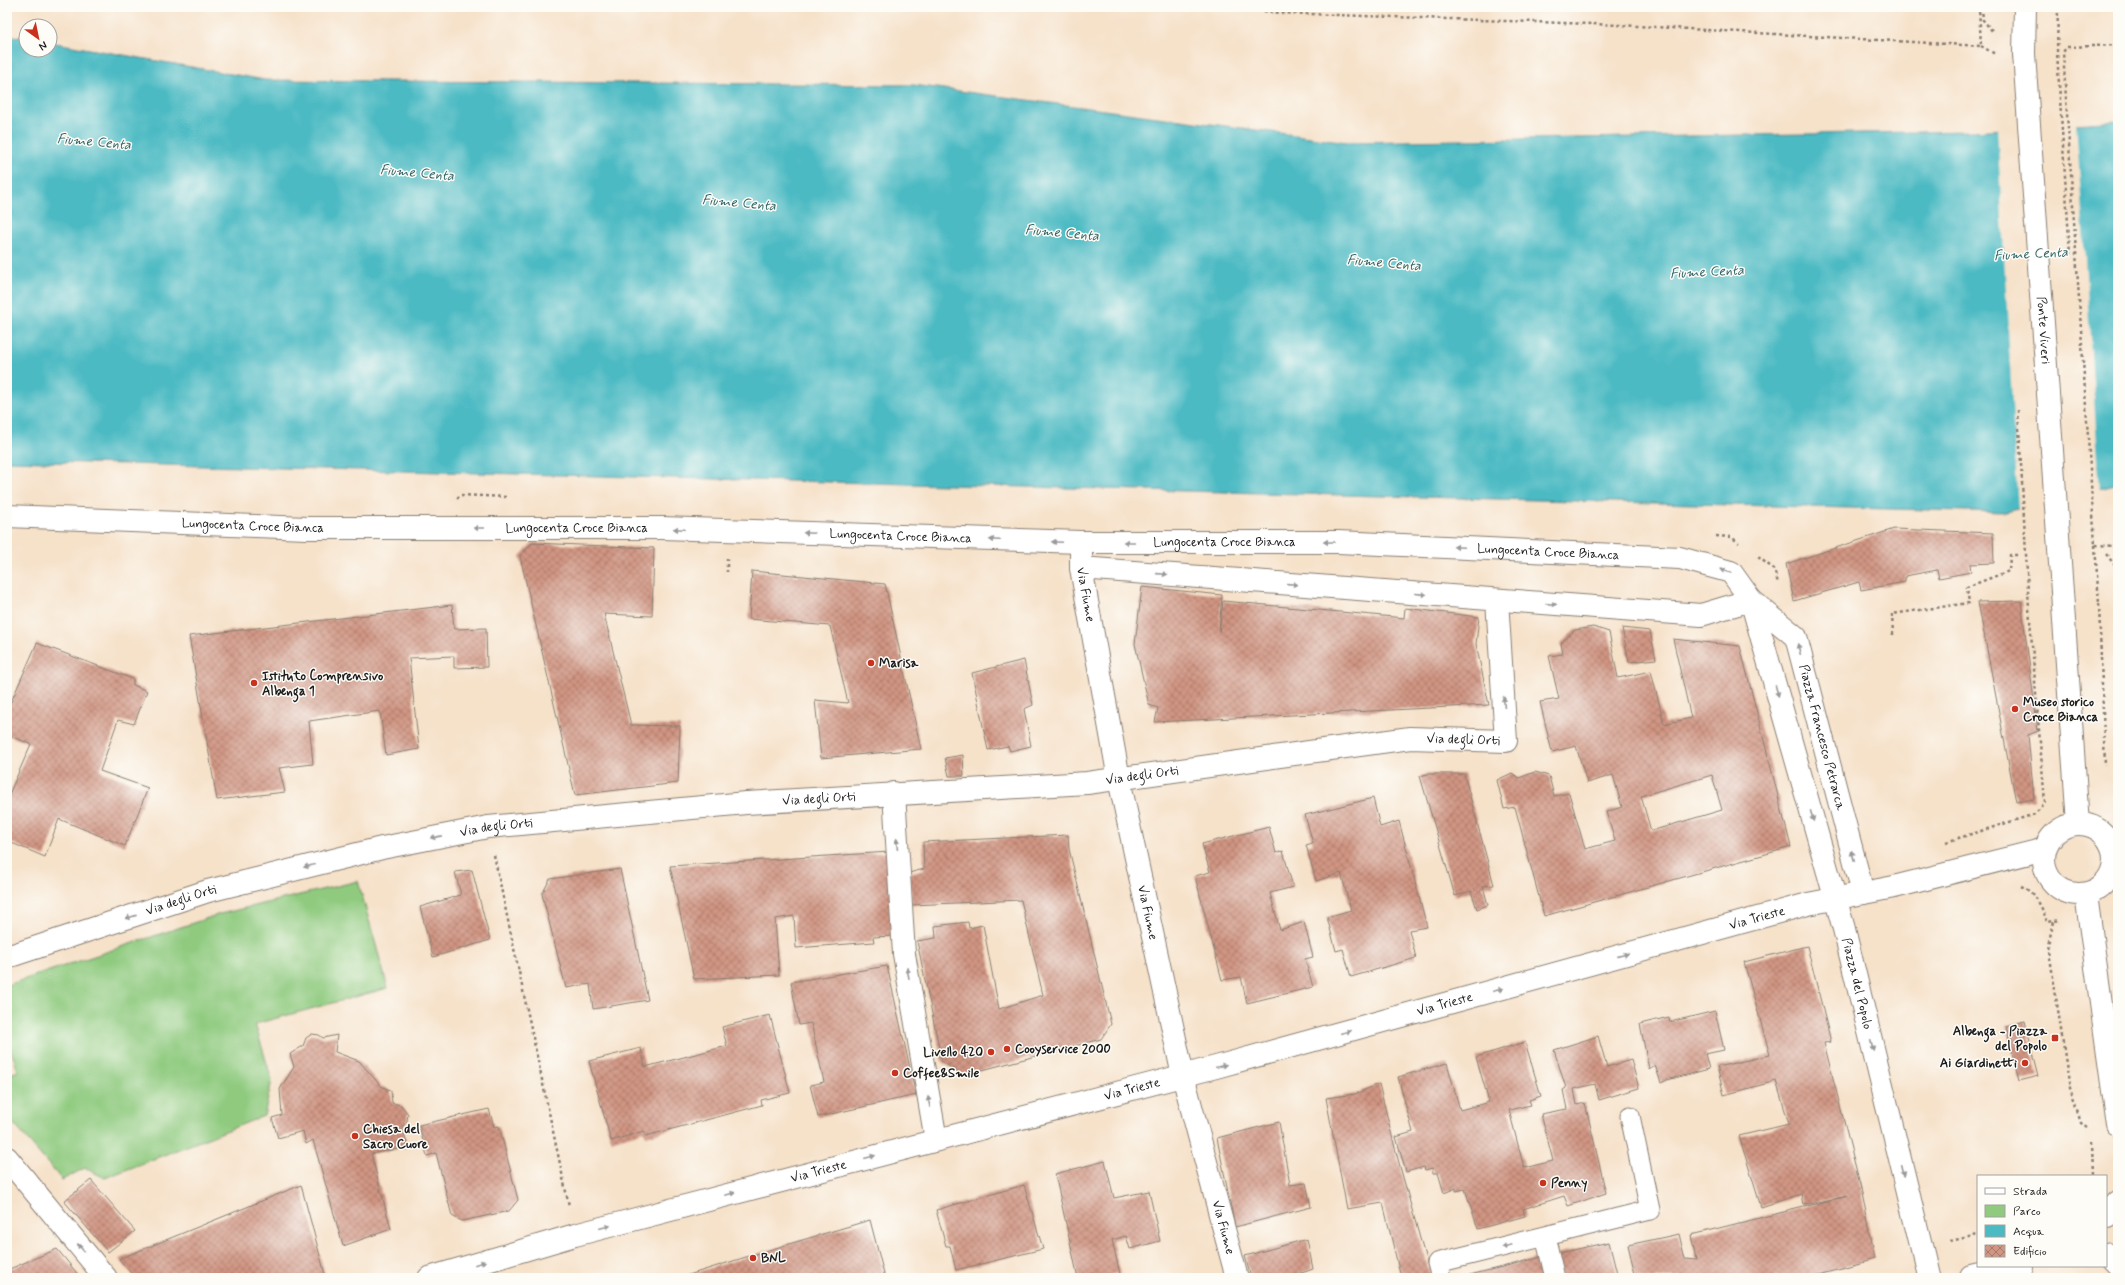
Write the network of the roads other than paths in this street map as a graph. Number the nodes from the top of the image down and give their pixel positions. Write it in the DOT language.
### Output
graph roads {
  1 [pos="2025,7"];
  2 [pos="7,516"];
  3 [pos="1081,542"];
  4 [pos="1081,568"];
  5 [pos="1497,600"];
  6 [pos="1751,600"];
  7 [pos="1118,779"];
  8 [pos="894,793"];
  9 [pos="2078,824"];
  10 [pos="2045,849"];
  11 [pos="2115,853"];
  12 [pos="1863,893"];
  13 [pos="2086,895"];
  14 [pos="1835,899"];
  15 [pos="7,957"];
  16 [pos="1183,1076"];
  17 [pos="1630,1116"];
  18 [pos="2118,1126"];
  19 [pos="936,1140"];
  20 [pos="7,1158"];
  21 [pos="2118,1202"];
  22 [pos="2107,1214"];
  23 [pos="1545,1236"];
  24 [pos="2107,1254"];
  25 [pos="2118,1266"];
  26 [pos="2018,1267"];
  27 [pos="106,1278"];
  28 [pos="429,1278"];
  29 [pos="1237,1278"];
  30 [pos="1441,1278"];
  31 [pos="1555,1278"];
  32 [pos="1929,1278"];
  33 [pos="1971,1278"];
  1 -- 9 [label="street, Ponte Viveri, bridge"];
  3 -- 2 [label="street, Lungocenta Croce Bianca, one-way"];
  3 -- 4 [label="street, Via Fiume"];
  6 -- 3 [label="street, Lungocenta Croce Bianca, one-way"];
  4 -- 5 [label="street, one-way"];
  4 -- 7 [label="street, Via Fiume"];
  5 -- 6 [label="street, one-way"];
  7 -- 5 [label="street, Via degli Orti, one-way"];
  12 -- 6 [label="street, Piazza Francesco Petrarca, one-way"];
  6 -- 14 [label="street, Piazza del Popolo, one-way"];
  7 -- 8 [label="street, Via degli Orti"];
  7 -- 16 [label="street, Via Fiume"];
  8 -- 15 [label="street, Via degli Orti, one-way"];
  19 -- 8 [label="street, one-way"];
  9 -- 10 [label="street"];
  9 -- 11 [label="street"];
  10 -- 12 [label="street"];
  10 -- 13 [label="street"];
  11 -- 13 [label="street"];
  12 -- 14 [label="street"];
  13 -- 18 [label="street"];
  16 -- 14 [label="street, Via Trieste, one-way"];
  14 -- 32 [label="street, Piazza del Popolo, one-way"];
  16 -- 19 [label="street, Via Trieste"];
  16 -- 29 [label="street, Via Fiume"];
  17 -- 23 [label="lane"];
  28 -- 19 [label="street, Via Trieste, one-way"];
  27 -- 20 [label="street, one-way"];
  21 -- 22 [label="street"];
  23 -- 30 [label="lane, one-way"];
  23 -- 31 [label="lane"];
  24 -- 25 [label="street"];
  26 -- 33 [label="street"];
}
